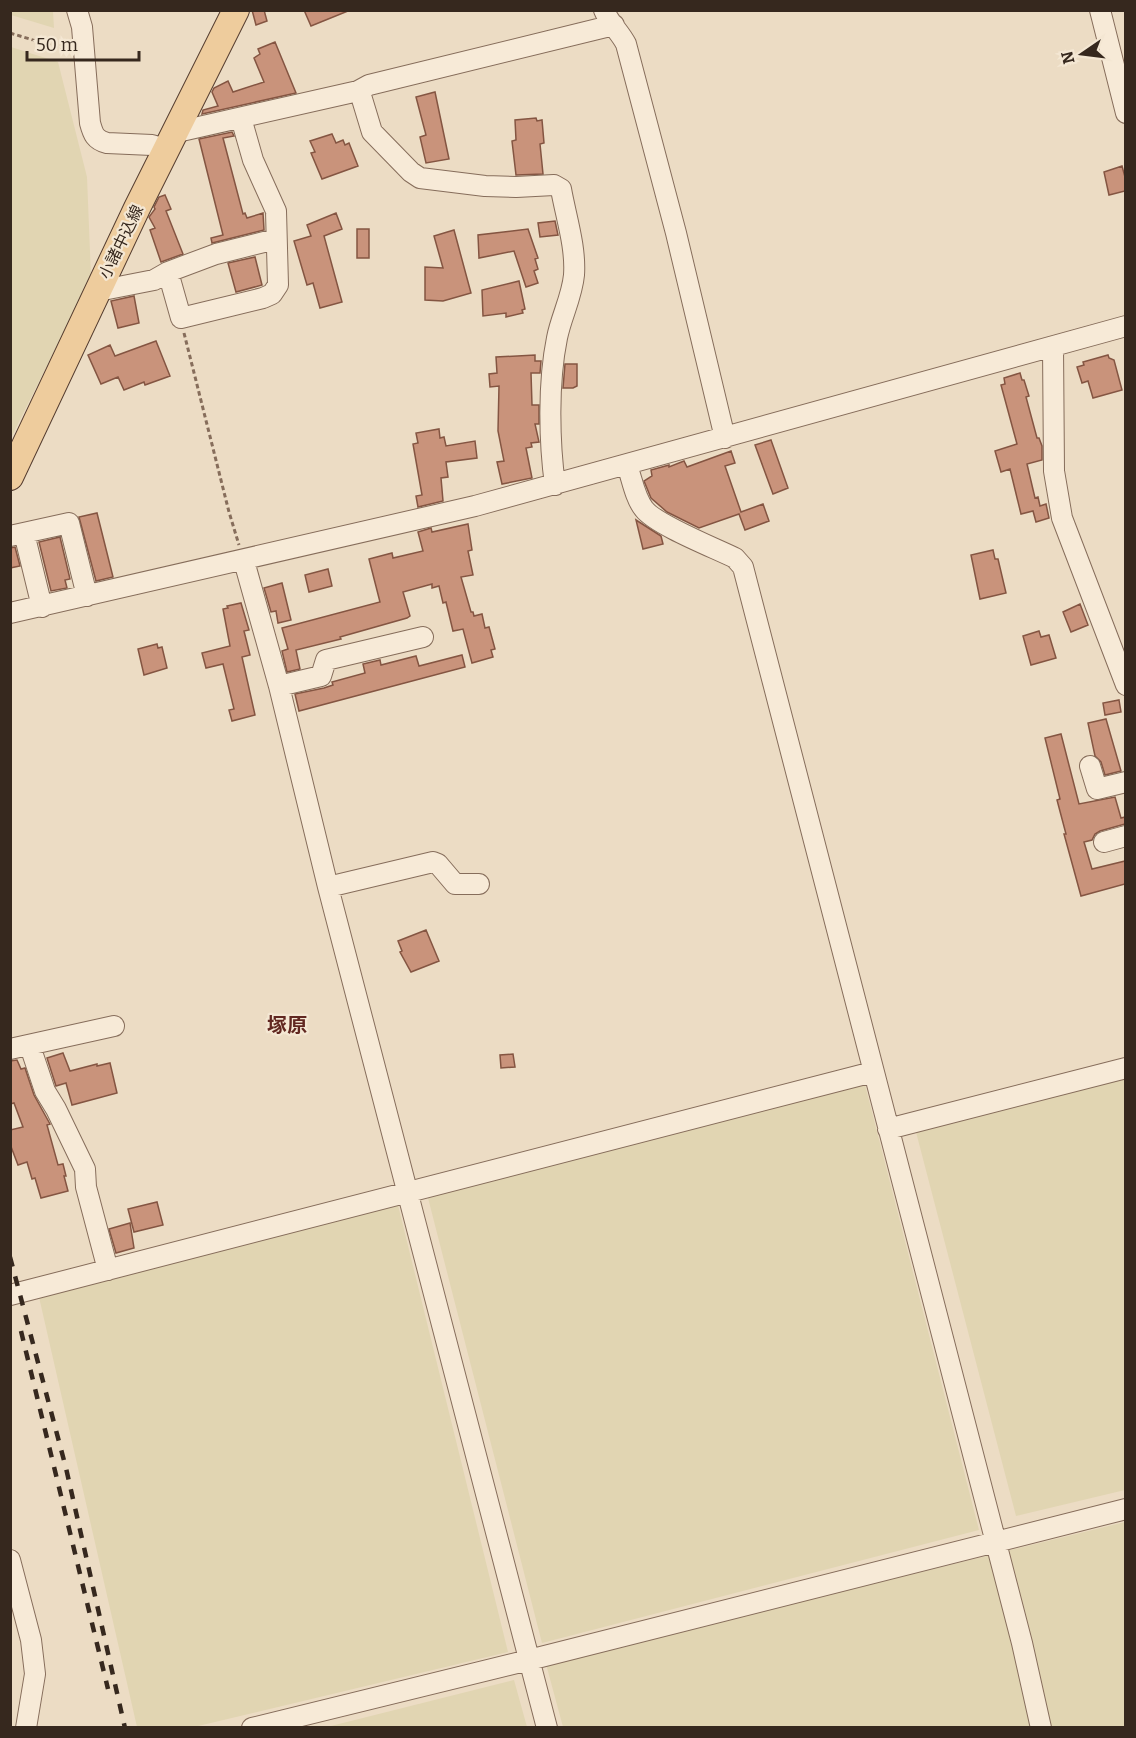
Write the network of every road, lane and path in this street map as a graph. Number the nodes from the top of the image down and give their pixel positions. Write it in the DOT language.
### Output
graph roads {
  1 [pos="77,10"];
  2 [pos="236,10"];
  3 [pos="1100,10"];
  4 [pos="609,18"];
  5 [pos="10,33"];
  6 [pos="83,54"];
  7 [pos="358,91"];
  8 [pos="1125,112"];
  9 [pos="241,118"];
  10 [pos="171,141"];
  11 [pos="276,239"];
  12 [pos="168,272"];
  13 [pos="100,285"];
  14 [pos="181,318"];
  15 [pos="1125,326"];
  16 [pos="1053,347"];
  17 [pos="725,438"];
  18 [pos="627,465"];
  19 [pos="12,467"];
  20 [pos="555,485"];
  21 [pos="17,534"];
  22 [pos="244,561"];
  23 [pos="87,596"];
  24 [pos="42,607"];
  25 [pos="10,614"];
  26 [pos="423,637"];
  27 [pos="1124,675"];
  28 [pos="279,686"];
  29 [pos="1090,766"];
  30 [pos="1125,782"];
  31 [pos="1125,836"];
  32 [pos="1104,842"];
  33 [pos="480,884"];
  34 [pos="328,887"];
  35 [pos="114,1026"];
  36 [pos="20,1048"];
  37 [pos="1125,1068"];
  38 [pos="873,1072"];
  39 [pos="888,1129"];
  40 [pos="407,1192"];
  41 [pos="108,1270"];
  42 [pos="10,1295"];
  43 [pos="1125,1509"];
  44 [pos="994,1541"];
  45 [pos="10,1560"];
  46 [pos="18,1620"];
  47 [pos="529,1660"];
  48 [pos="26,1728"];
  49 [pos="252,1728"];
  50 [pos="547,1728"];
  51 [pos="1041,1728"];
  1 -- 6 [label="street"];
  2 -- 10 [label="main road, 小諸中込線"];
  3 -- 8 [label="street"];
  4 -- 7 [label="street"];
  4 -- 17 [label="street"];
  5 -- 6 [label="path"];
  6 -- 10 [label="street"];
  7 -- 9 [label="street"];
  7 -- 20 [label="street"];
  9 -- 10 [label="street"];
  9 -- 11 [label="street"];
  10 -- 13 [label="main road, 小諸中込線"];
  11 -- 12 [label="street"];
  11 -- 14 [label="street"];
  12 -- 13 [label="street"];
  12 -- 14 [label="street"];
  13 -- 19 [label="main road, 小諸中込線"];
  14 -- 22 [label="path"];
  15 -- 16 [label="street"];
  16 -- 17 [label="street"];
  16 -- 27 [label="street"];
  17 -- 18 [label="street"];
  18 -- 20 [label="street"];
  18 -- 38 [label="street"];
  20 -- 22 [label="street"];
  21 -- 23 [label="street"];
  21 -- 24 [label="street"];
  22 -- 23 [label="street"];
  22 -- 28 [label="street"];
  23 -- 24 [label="street"];
  24 -- 25 [label="street"];
  26 -- 28 [label="street"];
  28 -- 34 [label="street"];
  29 -- 30 [label="street"];
  31 -- 32 [label="street"];
  33 -- 34 [label="street"];
  34 -- 40 [label="street"];
  35 -- 36 [label="street"];
  36 -- 41 [label="street"];
  37 -- 39 [label="street"];
  38 -- 39 [label="street"];
  38 -- 40 [label="street"];
  39 -- 44 [label="street"];
  40 -- 41 [label="street"];
  40 -- 47 [label="street"];
  41 -- 42 [label="street"];
  43 -- 44 [label="street"];
  44 -- 47 [label="street"];
  44 -- 51 [label="street"];
  45 -- 46 [label="street"];
  46 -- 48 [label="street"];
  47 -- 49 [label="street"];
  47 -- 50 [label="street"];
}
